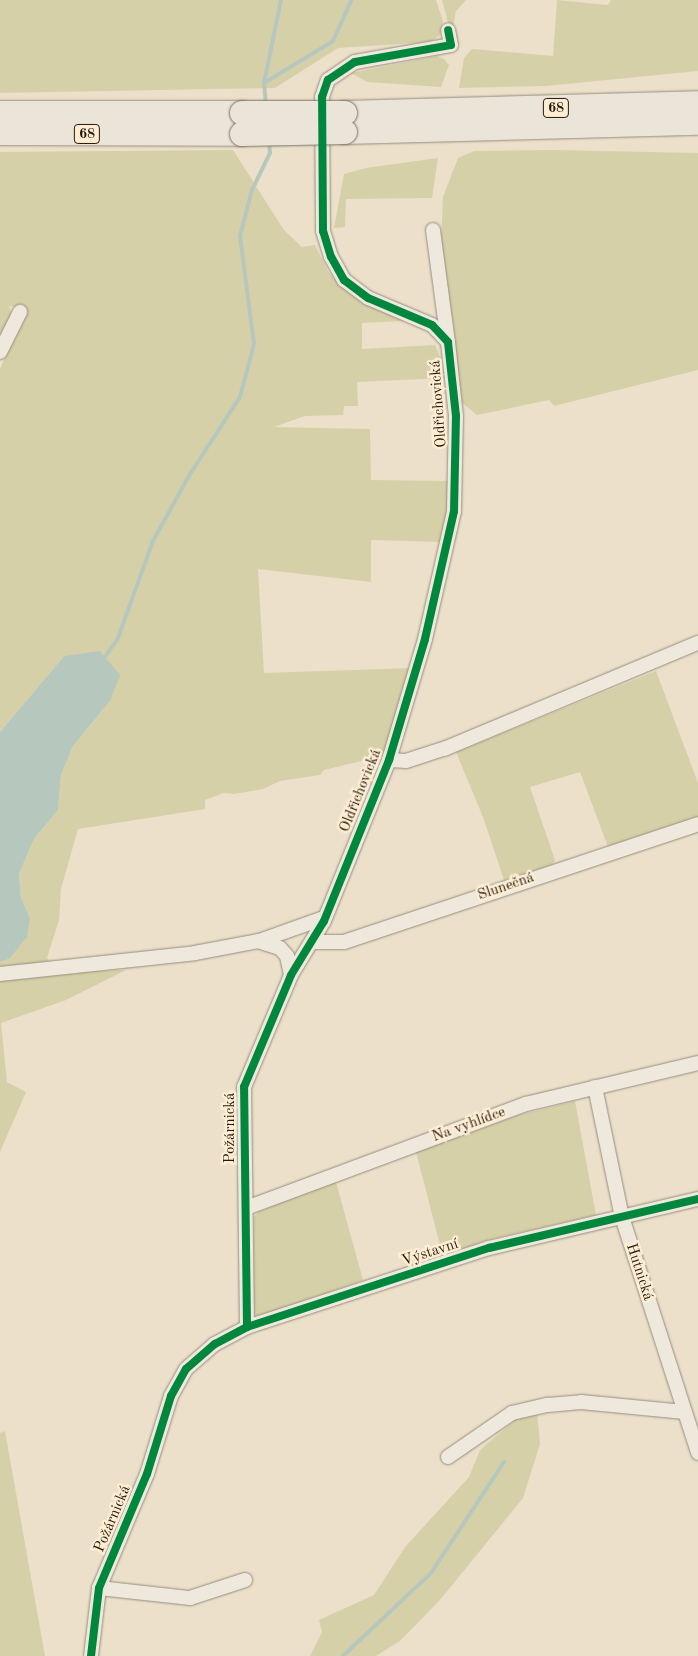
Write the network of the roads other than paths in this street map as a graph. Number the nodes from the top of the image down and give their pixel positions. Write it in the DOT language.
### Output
graph roads {
  1 [pos="448,30"];
  2 [pos="698,103"];
  3 [pos="0,113"];
  4 [pos="345,123"];
  5 [pos="698,123"];
  6 [pos="242,124"];
  7 [pos="0,133"];
  8 [pos="433,230"];
  9 [pos="20,312"];
  10 [pos="448,342"];
  11 [pos="0,352"];
  12 [pos="698,643"];
  13 [pos="389,760"];
  14 [pos="698,824"];
  15 [pos="324,918"];
  16 [pos="258,941"];
  17 [pos="313,942"];
  18 [pos="0,974"];
  19 [pos="291,975"];
  20 [pos="698,1063"];
  21 [pos="595,1087"];
  22 [pos="698,1199"];
  23 [pos="246,1208"];
  24 [pos="622,1217"];
  25 [pos="247,1327"];
  26 [pos="186,1369"];
  27 [pos="685,1412"];
  28 [pos="698,1453"];
  29 [pos="448,1457"];
  30 [pos="245,1580"];
  31 [pos="99,1588"];
  32 [pos="91,1656"];
  1 -- 10 [label="street, Oldřichovická"];
  2 -- 4 [label="highway, 68"];
  3 -- 6 [label="highway, 68"];
  4 -- 5 [label="highway, 68"];
  4 -- 6 [label="highway, 68, bridge"];
  6 -- 7 [label="highway, 68"];
  8 -- 10 [label="street"];
  9 -- 11 [label="street"];
  10 -- 13 [label="street, Oldřichovická"];
  12 -- 13 [label="street, Oldřichovická"];
  13 -- 15 [label="street, Oldřichovická"];
  14 -- 17 [label="street, Slunečná"];
  15 -- 16 [label="street"];
  15 -- 17 [label="street, Požárnická"];
  16 -- 18 [label="street"];
  16 -- 19 [label="street"];
  17 -- 19 [label="street, Požárnická"];
  19 -- 23 [label="street, Požárnická"];
  20 -- 21 [label="street, Na vyhlídce"];
  21 -- 23 [label="street, Na vyhlídce"];
  21 -- 24 [label="street, Hutnická"];
  22 -- 24 [label="street, Výstavní"];
  23 -- 25 [label="street, Požárnická"];
  24 -- 25 [label="street, Výstavní"];
  24 -- 27 [label="street, Hutnická"];
  25 -- 26 [label="street, Výstavní"];
  26 -- 31 [label="street, Požárnická"];
  27 -- 28 [label="street, Hutnická"];
  27 -- 29 [label="street"];
  30 -- 31 [label="street"];
  31 -- 32 [label="street, Požárnická"];
}
